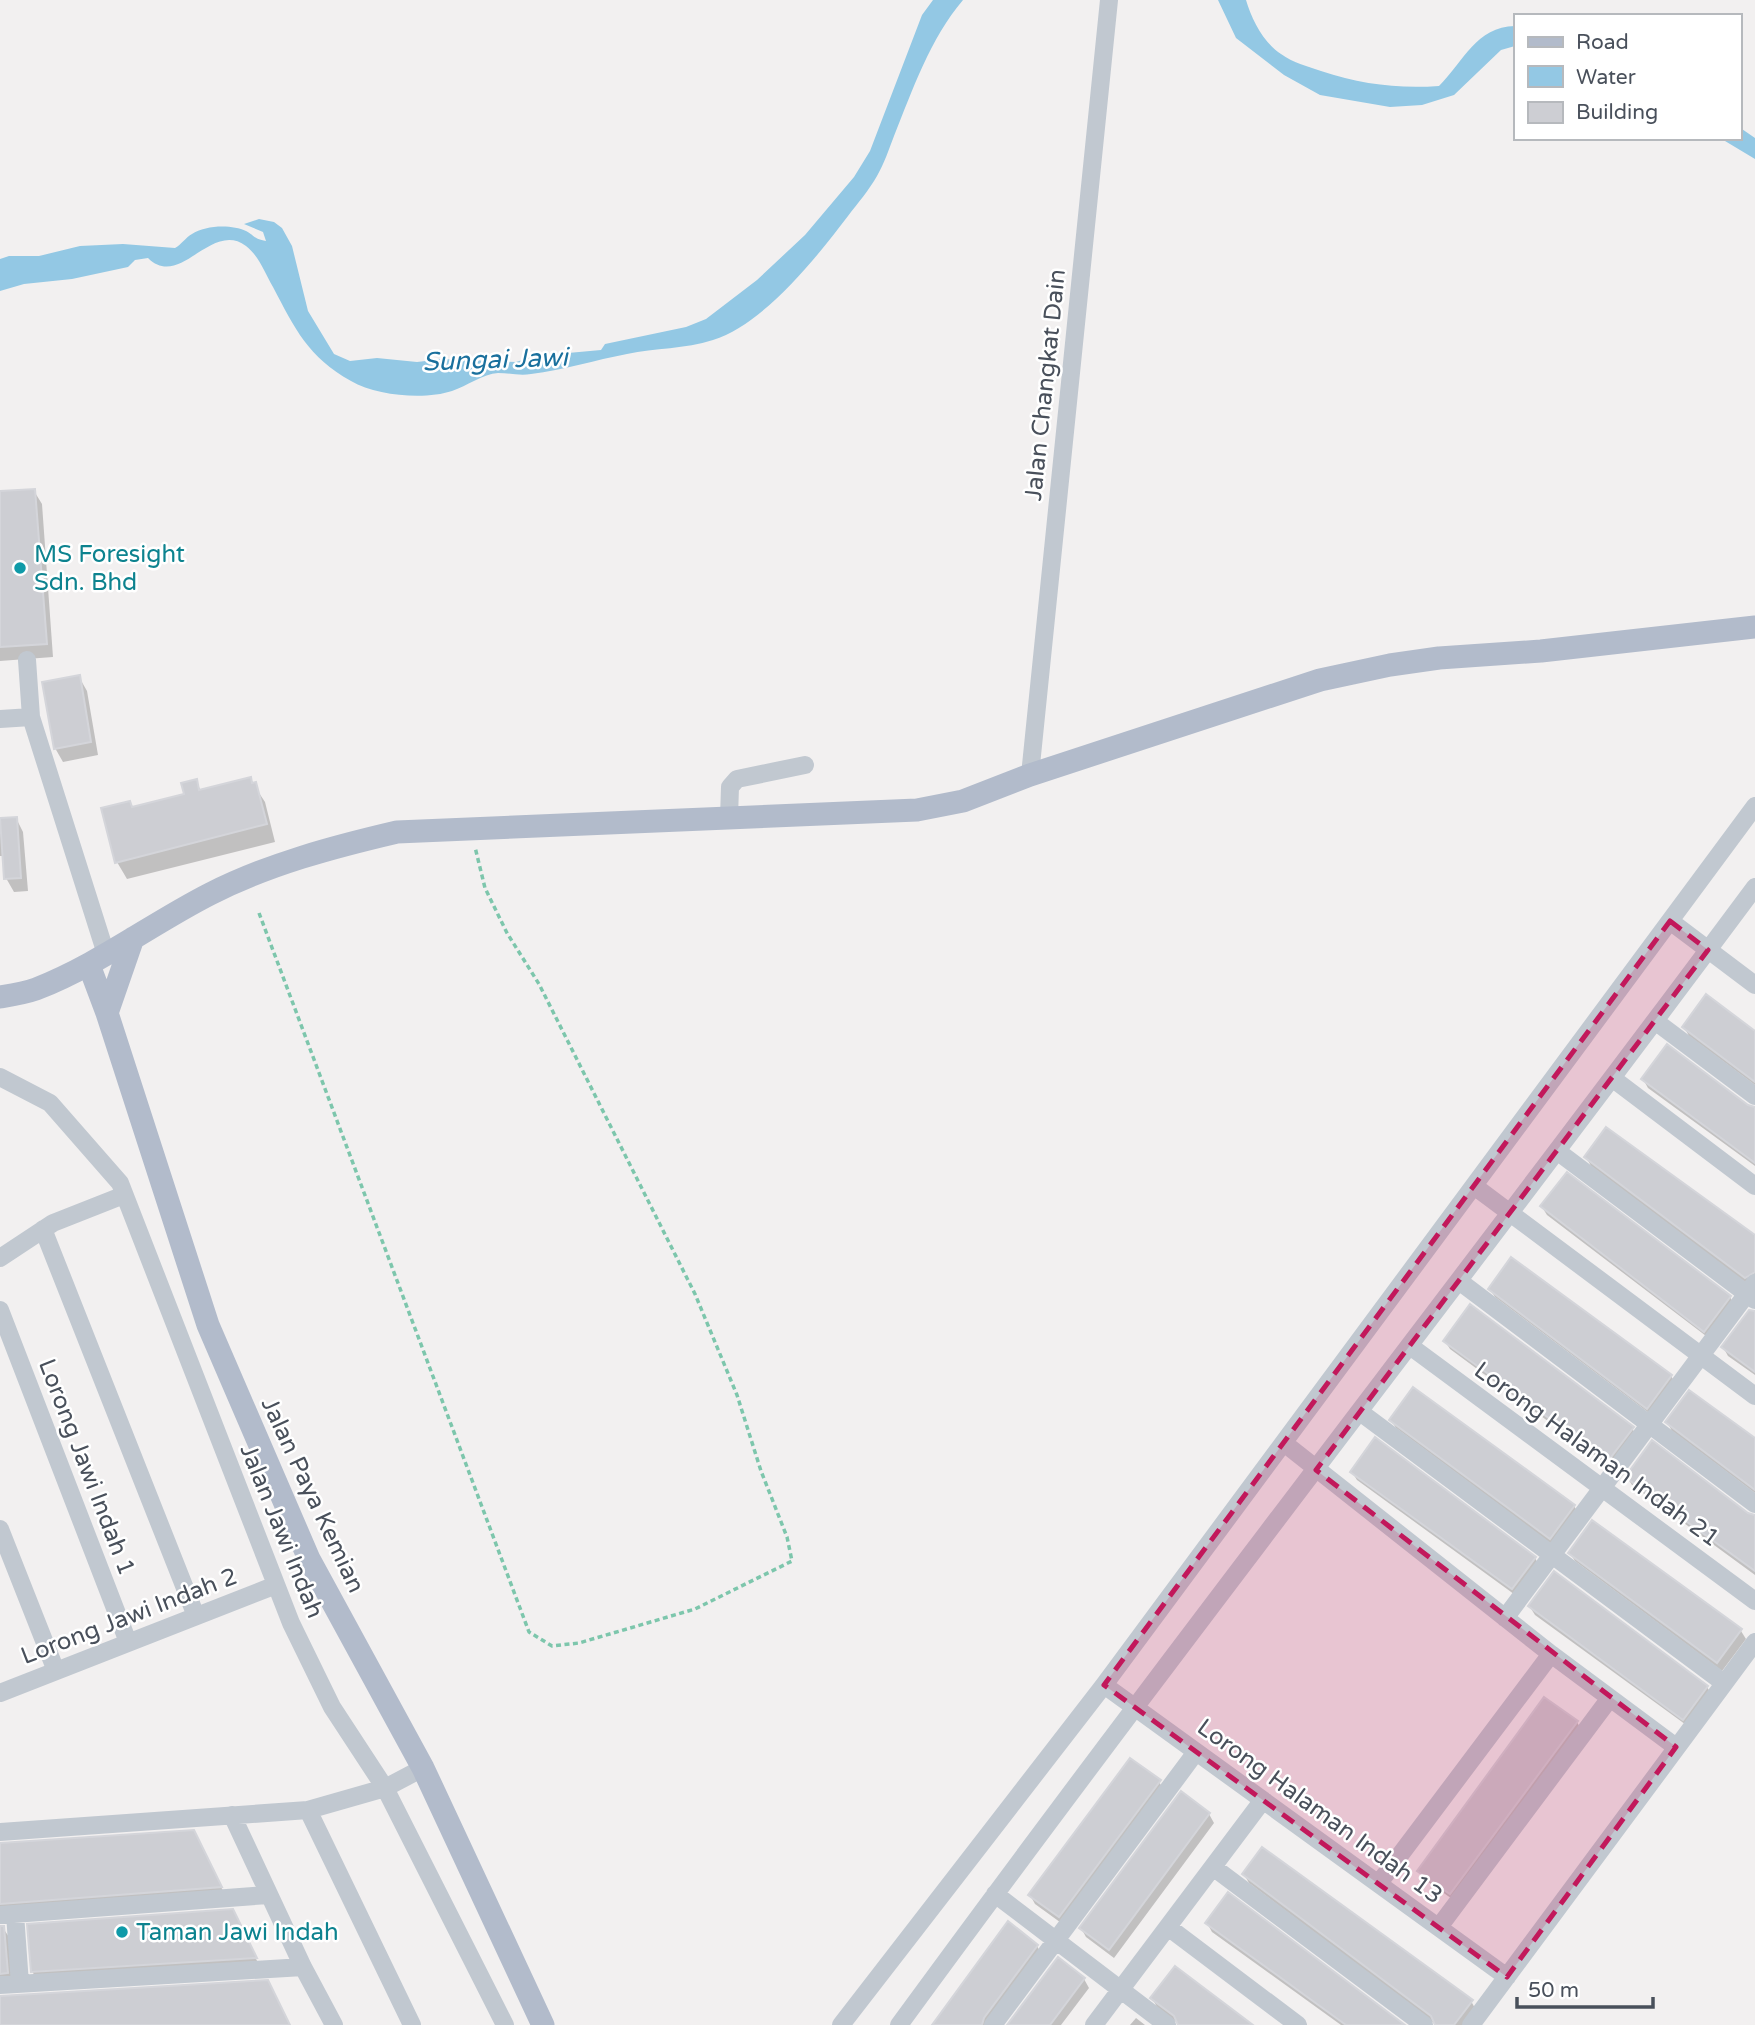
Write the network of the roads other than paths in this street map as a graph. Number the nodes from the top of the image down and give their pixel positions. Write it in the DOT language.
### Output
graph roads {
  1 [pos="1109,0"];
  2 [pos="1755,627"];
  3 [pos="27,660"];
  4 [pos="31,717"];
  5 [pos="0,719"];
  6 [pos="805,765"];
  7 [pos="1030,775"];
  8 [pos="1755,806"];
  9 [pos="729,818"];
  10 [pos="1755,887"];
  11 [pos="1670,921"];
  12 [pos="133,937"];
  13 [pos="1708,950"];
  14 [pos="98,960"];
  15 [pos="1755,985"];
  16 [pos="0,997"];
  17 [pos="107,1013"];
  18 [pos="1655,1021"];
  19 [pos="0,1077"];
  20 [pos="1612,1077"];
  21 [pos="1755,1096"];
  22 [pos="1557,1151"];
  23 [pos="1474,1186"];
  24 [pos="1755,1186"];
  25 [pos="124,1195"];
  26 [pos="1510,1213"];
  27 [pos="43,1229"];
  28 [pos="0,1258"];
  29 [pos="1459,1281"];
  30 [pos="1752,1292"];
  31 [pos="0,1310"];
  32 [pos="1410,1346"];
  33 [pos="1701,1355"];
  34 [pos="1755,1395"];
  35 [pos="1360,1412"];
  36 [pos="1649,1425"];
  37 [pos="1284,1443"];
  38 [pos="1316,1470"];
  39 [pos="1602,1488"];
  40 [pos="1755,1504"];
  41 [pos="0,1529"];
  42 [pos="1552,1555"];
  43 [pos="276,1585"];
  44 [pos="1755,1601"];
  45 [pos="196,1616"];
  46 [pos="1505,1618"];
  47 [pos="128,1642"];
  48 [pos="1755,1642"];
  49 [pos="1551,1654"];
  50 [pos="56,1671"];
  51 [pos="1724,1683"];
  52 [pos="1104,1685"];
  53 [pos="0,1693"];
  54 [pos="1610,1698"];
  55 [pos="1134,1706"];
  56 [pos="1676,1747"];
  57 [pos="1196,1752"];
  58 [pos="423,1768"];
  59 [pos="385,1788"];
  60 [pos="1263,1800"];
  61 [pos="307,1810"];
  62 [pos="232,1815"];
  63 [pos="0,1831"];
  64 [pos="1213,1867"];
  65 [pos="1378,1883"];
  66 [pos="995,1894"];
  67 [pos="268,1895"];
  68 [pos="8,1914"];
  69 [pos="1168,1927"];
  70 [pos="1439,1927"];
  71 [pos="1056,1940"];
  72 [pos="303,1968"];
  73 [pos="1507,1977"];
  74 [pos="20,1984"];
  75 [pos="0,1985"];
  76 [pos="1120,1990"];
  77 [pos="334,2025"];
  78 [pos="412,2025"];
  79 [pos="505,2025"];
  80 [pos="543,2025"];
  81 [pos="841,2025"];
  82 [pos="899,2025"];
  83 [pos="993,2025"];
  84 [pos="1094,2025"];
  85 [pos="1167,2025"];
  86 [pos="1298,2025"];
  87 [pos="1424,2025"];
  88 [pos="1471,2025"];
  1 -- 7 [label="street, Jalan Changkat Dain"];
  2 -- 7 [label="main road"];
  3 -- 4 [label="street"];
  4 -- 5 [label="street"];
  4 -- 14 [label="street"];
  6 -- 9 [label="street"];
  7 -- 9 [label="main road"];
  8 -- 11 [label="street"];
  9 -- 12 [label="main road"];
  10 -- 13 [label="street"];
  11 -- 13 [label="street"];
  11 -- 23 [label="street"];
  12 -- 14 [label="main road"];
  12 -- 17 [label="main road"];
  13 -- 15 [label="street"];
  13 -- 18 [label="street"];
  14 -- 16 [label="main road"];
  14 -- 17 [label="main road, Jalan Paya Kemian"];
  17 -- 58 [label="main road, Jalan Paya Kemian"];
  18 -- 20 [label="street"];
  18 -- 21 [label="street"];
  19 -- 25 [label="street, Jalan Jawi Indah"];
  20 -- 22 [label="street"];
  20 -- 24 [label="street"];
  22 -- 26 [label="street"];
  22 -- 30 [label="street"];
  23 -- 26 [label="street"];
  23 -- 37 [label="street"];
  25 -- 27 [label="street"];
  25 -- 43 [label="street, Jalan Jawi Indah"];
  26 -- 29 [label="street"];
  26 -- 33 [label="street"];
  27 -- 28 [label="street"];
  27 -- 45 [label="street"];
  29 -- 32 [label="street"];
  29 -- 36 [label="street"];
  30 -- 33 [label="street"];
  31 -- 47 [label="street, Lorong Jawi Indah 1"];
  32 -- 35 [label="street"];
  32 -- 39 [label="street, Lorong Halaman Indah 21"];
  33 -- 34 [label="street"];
  33 -- 36 [label="street"];
  35 -- 38 [label="street"];
  35 -- 42 [label="street"];
  36 -- 39 [label="street"];
  36 -- 40 [label="street"];
  37 -- 38 [label="street"];
  37 -- 52 [label="street"];
  38 -- 46 [label="street"];
  38 -- 55 [label="street"];
  39 -- 42 [label="street"];
  39 -- 44 [label="street, Lorong Halaman Indah 21"];
  41 -- 50 [label="street"];
  42 -- 46 [label="street"];
  42 -- 51 [label="street"];
  43 -- 45 [label="street, Lorong Jawi Indah 2"];
  43 -- 59 [label="street, Jalan Jawi Indah"];
  45 -- 47 [label="street, Lorong Jawi Indah 2"];
  46 -- 49 [label="street"];
  47 -- 50 [label="street, Lorong Jawi Indah 2"];
  48 -- 51 [label="street"];
  49 -- 54 [label="street"];
  49 -- 65 [label="street"];
  50 -- 53 [label="street, Lorong Jawi Indah 2"];
  51 -- 56 [label="street"];
  52 -- 55 [label="street, Lorong Halaman Indah 13"];
  52 -- 81 [label="street"];
  54 -- 56 [label="street"];
  54 -- 70 [label="street"];
  55 -- 57 [label="street, Lorong Halaman Indah 13"];
  55 -- 66 [label="street"];
  56 -- 73 [label="street"];
  57 -- 60 [label="street, Lorong Halaman Indah 13"];
  57 -- 71 [label="street"];
  58 -- 59 [label="street"];
  58 -- 80 [label="main road, Jalan Paya Kemian"];
  59 -- 61 [label="street"];
  59 -- 79 [label="street, Jalan Jawi Indah"];
  60 -- 64 [label="street"];
  60 -- 65 [label="street, Lorong Halaman Indah 13"];
  61 -- 62 [label="street"];
  61 -- 78 [label="street"];
  62 -- 63 [label="street"];
  62 -- 67 [label="street"];
  64 -- 69 [label="street"];
  64 -- 87 [label="street"];
  65 -- 70 [label="street, Lorong Halaman Indah 13"];
  66 -- 71 [label="street"];
  66 -- 82 [label="street"];
  67 -- 68 [label="street"];
  67 -- 72 [label="street"];
  68 -- 74 [label="street"];
  69 -- 76 [label="street"];
  69 -- 86 [label="street"];
  70 -- 73 [label="street, Lorong Halaman Indah 13"];
  71 -- 76 [label="street"];
  71 -- 83 [label="street"];
  72 -- 74 [label="street"];
  72 -- 77 [label="street"];
  73 -- 88 [label="street"];
  74 -- 75 [label="street"];
  76 -- 84 [label="street"];
  76 -- 85 [label="street"];
}
